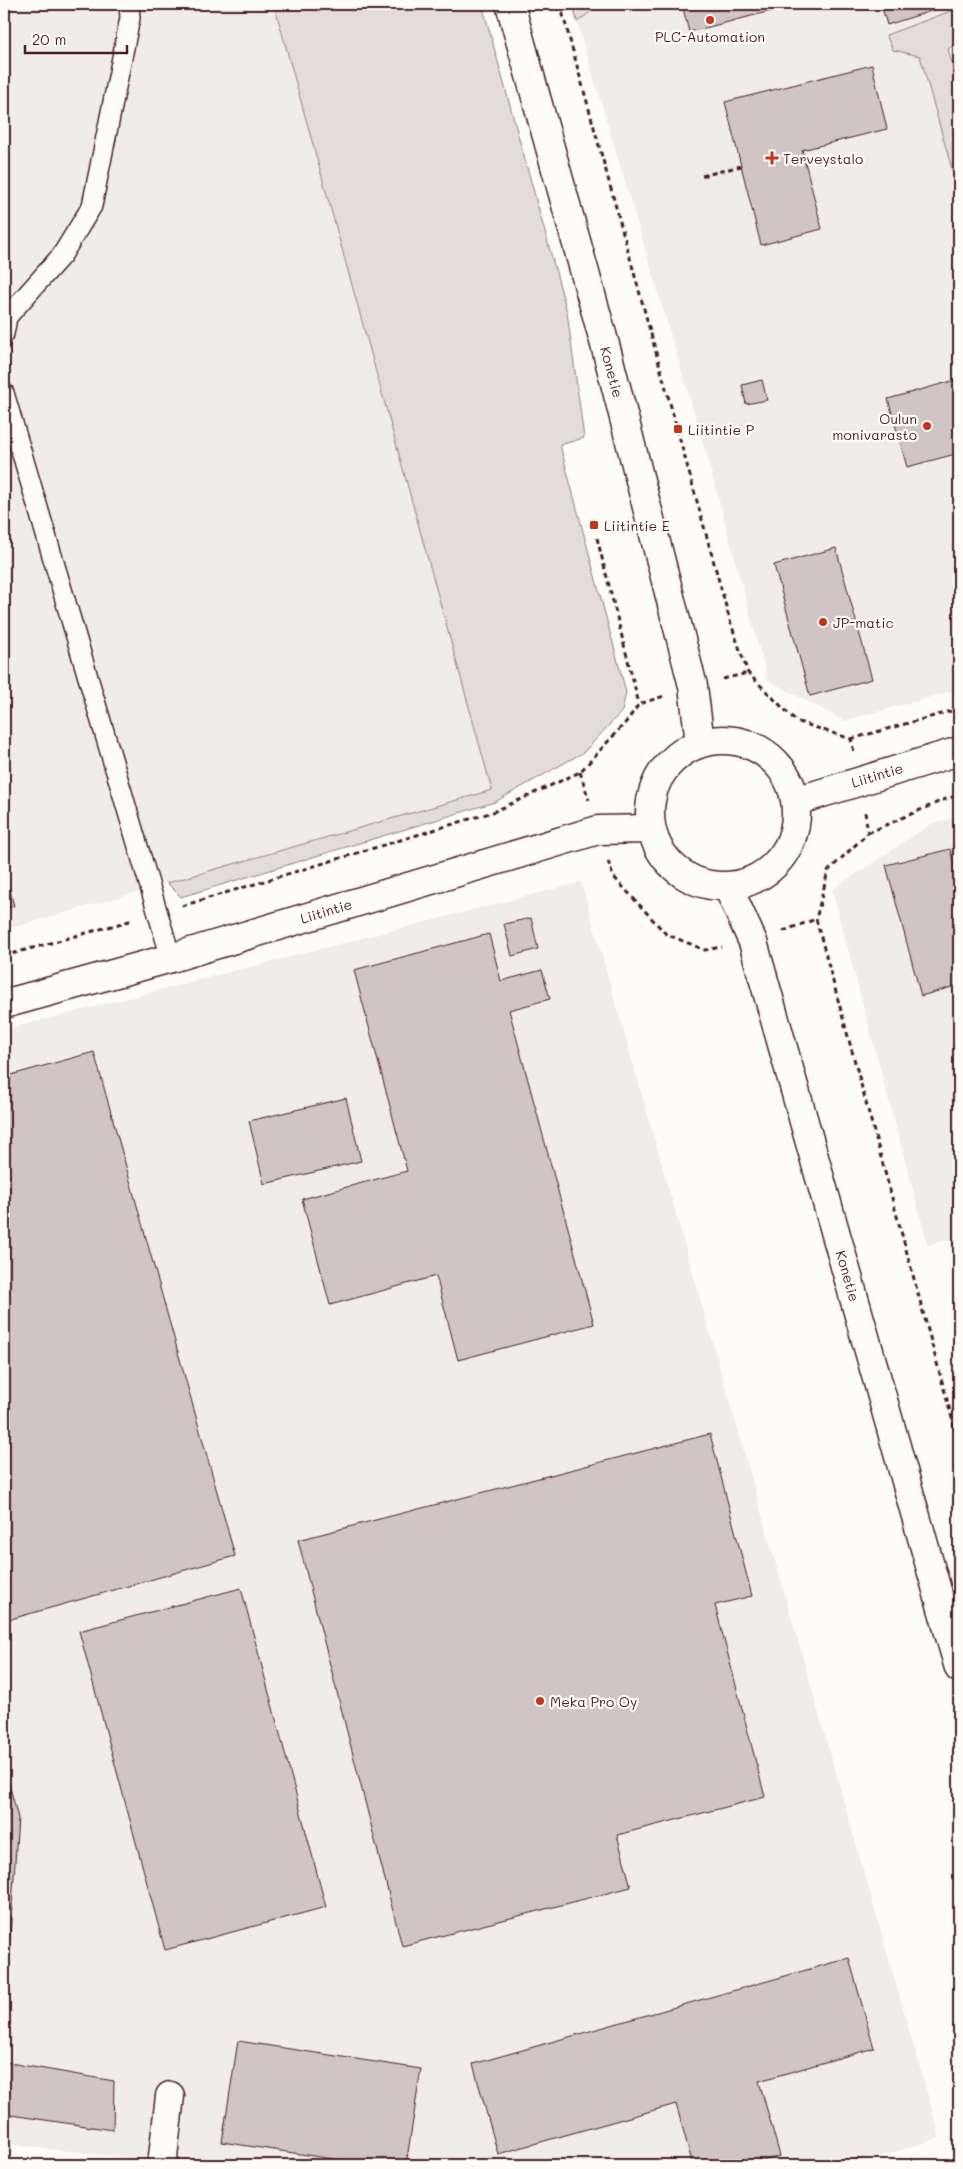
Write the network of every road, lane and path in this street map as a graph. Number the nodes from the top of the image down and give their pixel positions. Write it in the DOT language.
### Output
graph roads {
  1 [pos="129,4"];
  2 [pos="510,4"];
  3 [pos="560,4"];
  4 [pos="741,166"];
  5 [pos="702,176"];
  6 [pos="4,334"];
  7 [pos="4,393"];
  8 [pos="597,538"];
  9 [pos="748,673"];
  10 [pos="693,686"];
  11 [pos="639,704"];
  12 [pos="959,709"];
  13 [pos="851,739"];
  14 [pos="700,743"];
  15 [pos="959,751"];
  16 [pos="580,772"];
  17 [pos="860,780"];
  18 [pos="959,795"];
  19 [pos="796,801"];
  20 [pos="650,828"];
  21 [pos="598,830"];
  22 [pos="868,833"];
  23 [pos="728,887"];
  24 [pos="159,913"];
  25 [pos="816,919"];
  26 [pos="753,942"];
  27 [pos="4,956"];
  28 [pos="171,958"];
  29 [pos="4,1004"];
  30 [pos="959,1444"];
  31 [pos="959,1668"];
  32 [pos="170,2096"];
  33 [pos="162,2165"];
  1 -- 6 [label="lane"];
  2 -- 10 [label="street, Konetie"];
  3 -- 9 [label="path"];
  4 -- 5 [label="path"];
  7 -- 24 [label="lane"];
  8 -- 11 [label="path"];
  9 -- 10 [label="path"];
  9 -- 13 [label="path"];
  10 -- 11 [label="path"];
  10 -- 14 [label="street, Konetie"];
  11 -- 16 [label="path"];
  12 -- 13 [label="path"];
  13 -- 17 [label="path"];
  14 -- 19 [label="street"];
  14 -- 20 [label="street"];
  15 -- 17 [label="street, Liitintie"];
  16 -- 21 [label="path"];
  16 -- 24 [label="path"];
  17 -- 19 [label="street, Liitintie"];
  17 -- 22 [label="path"];
  18 -- 22 [label="path"];
  19 -- 23 [label="street"];
  20 -- 21 [label="street, Liitintie"];
  20 -- 23 [label="street"];
  21 -- 26 [label="path"];
  21 -- 28 [label="street, Liitintie"];
  22 -- 25 [label="path"];
  23 -- 26 [label="street, Konetie"];
  24 -- 27 [label="path"];
  24 -- 28 [label="lane"];
  25 -- 26 [label="path"];
  25 -- 30 [label="path"];
  26 -- 31 [label="street, Konetie"];
  28 -- 29 [label="street, Liitintie"];
  32 -- 33 [label="street"];
}
